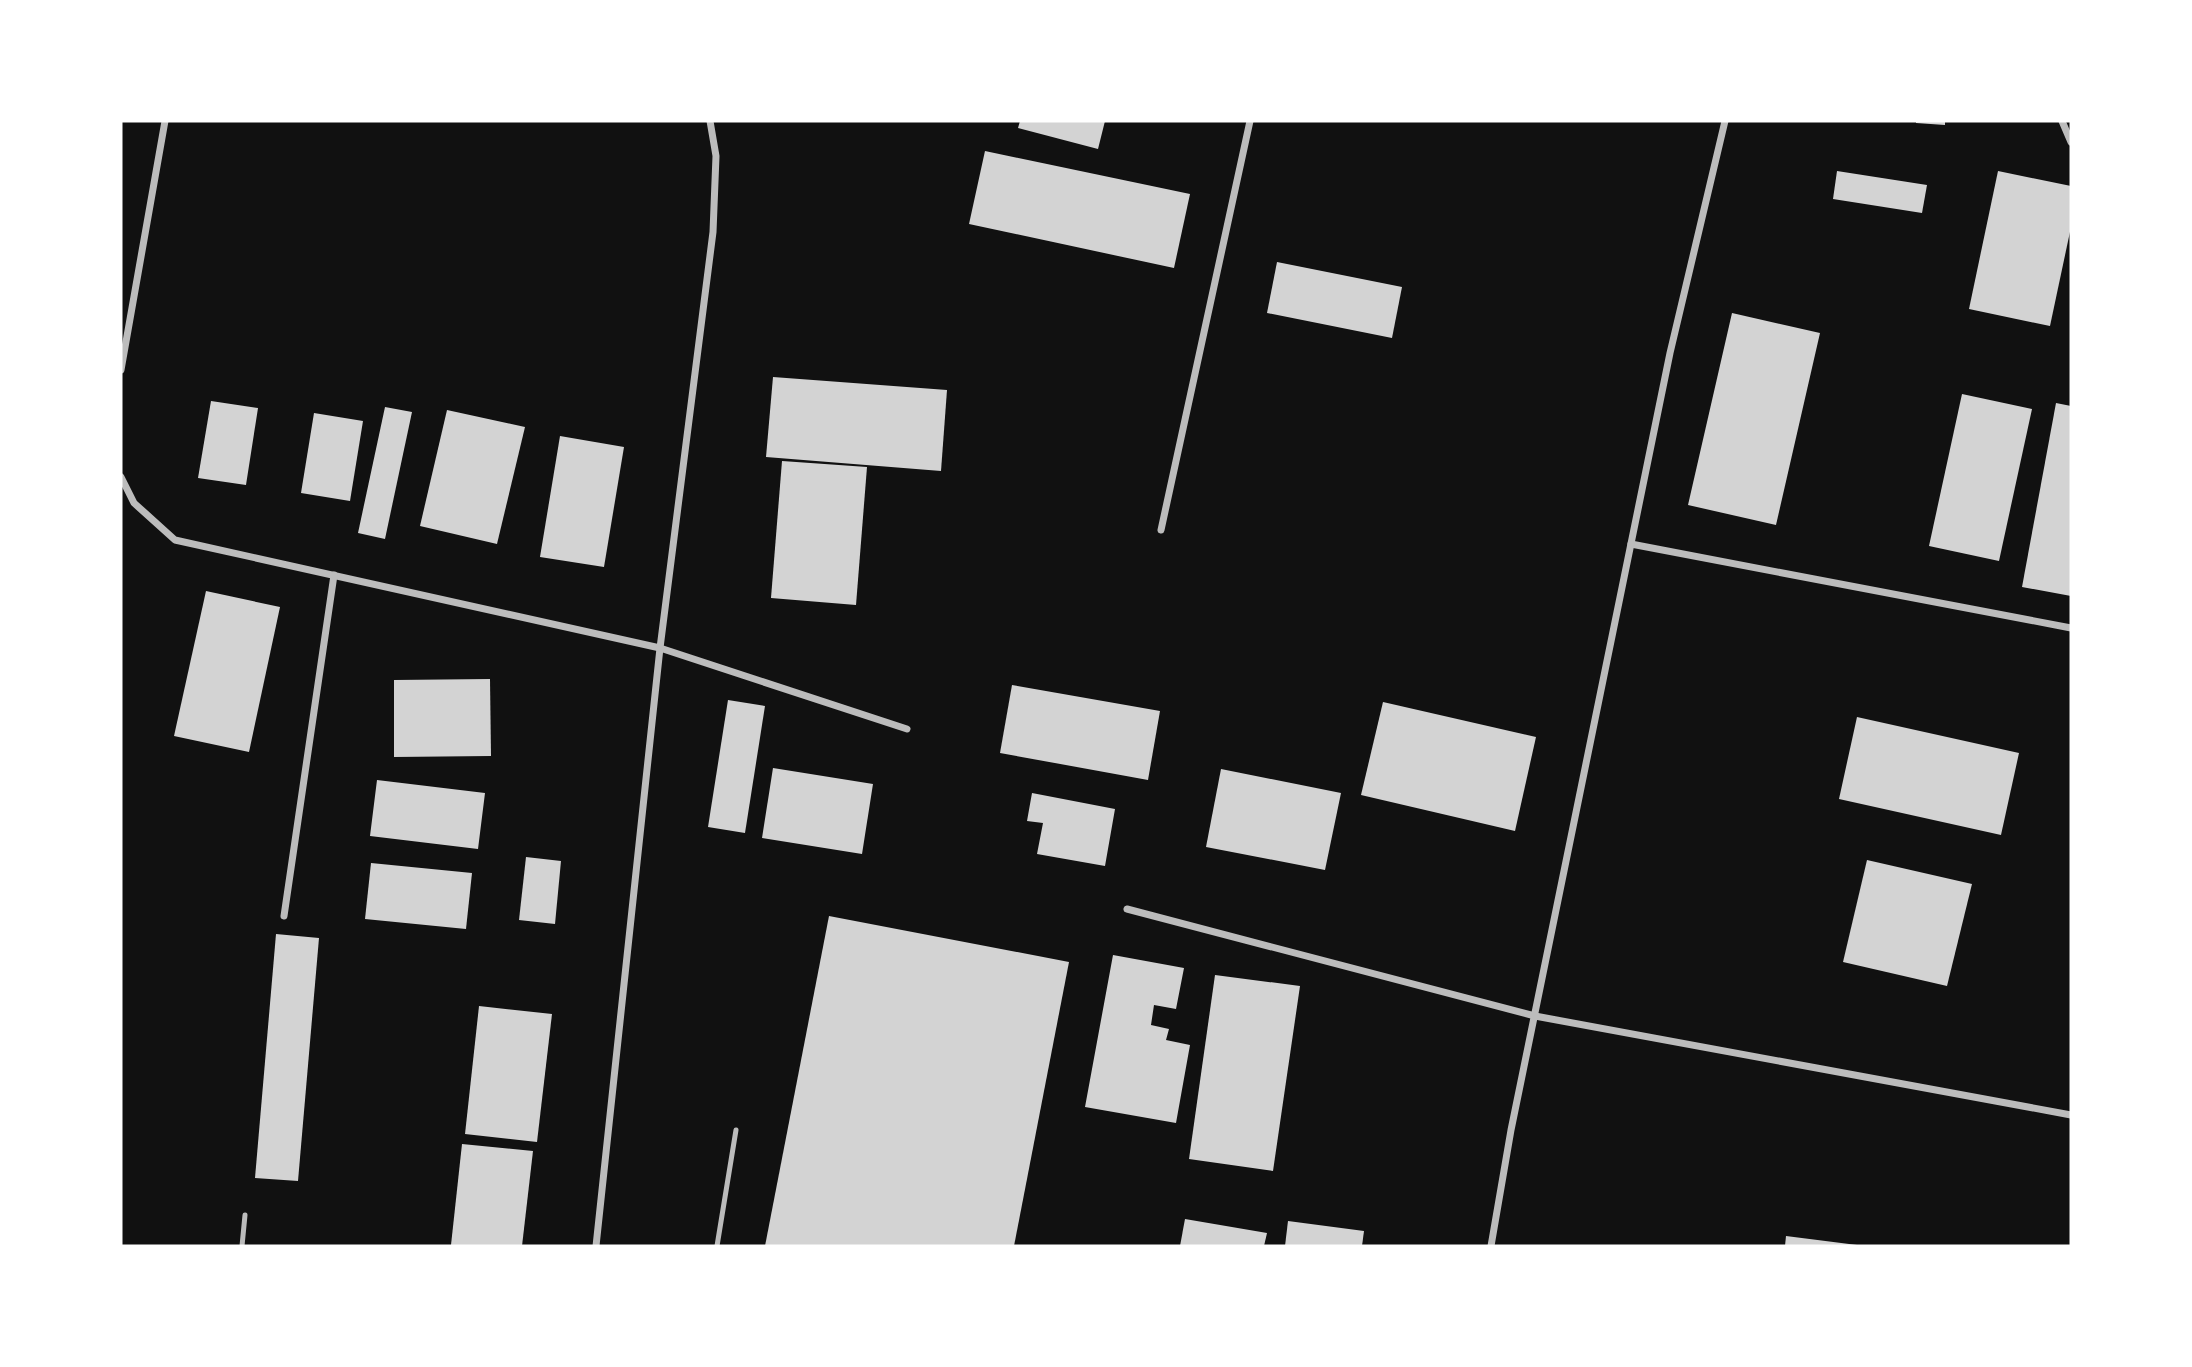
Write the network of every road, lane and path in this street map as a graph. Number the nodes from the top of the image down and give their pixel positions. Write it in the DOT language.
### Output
graph roads {
  1 [pos="165,121"];
  2 [pos="710,121"];
  3 [pos="1250,121"];
  4 [pos="1725,121"];
  5 [pos="2062,121"];
  6 [pos="2071,142"];
  7 [pos="121,370"];
  8 [pos="121,477"];
  9 [pos="1161,530"];
  10 [pos="1631,544"];
  11 [pos="334,575"];
  12 [pos="2071,628"];
  13 [pos="660,648"];
  14 [pos="907,729"];
  15 [pos="1127,909"];
  16 [pos="284,916"];
  17 [pos="1535,1016"];
  18 [pos="2071,1115"];
  19 [pos="736,1130"];
  20 [pos="245,1215"];
  21 [pos="242,1246"];
  22 [pos="596,1246"];
  23 [pos="717,1246"];
  24 [pos="1492,1246"];
  1 -- 7 [label="street"];
  2 -- 13 [label="street"];
  3 -- 9 [label="street"];
  4 -- 10 [label="street"];
  5 -- 6 [label="street"];
  8 -- 11 [label="street"];
  10 -- 12 [label="street"];
  10 -- 17 [label="street"];
  11 -- 13 [label="street"];
  11 -- 16 [label="street"];
  13 -- 14 [label="street"];
  13 -- 22 [label="street"];
  15 -- 17 [label="street"];
  17 -- 18 [label="street"];
  17 -- 24 [label="street"];
  19 -- 23 [label="lane"];
  20 -- 21 [label="lane"];
}
